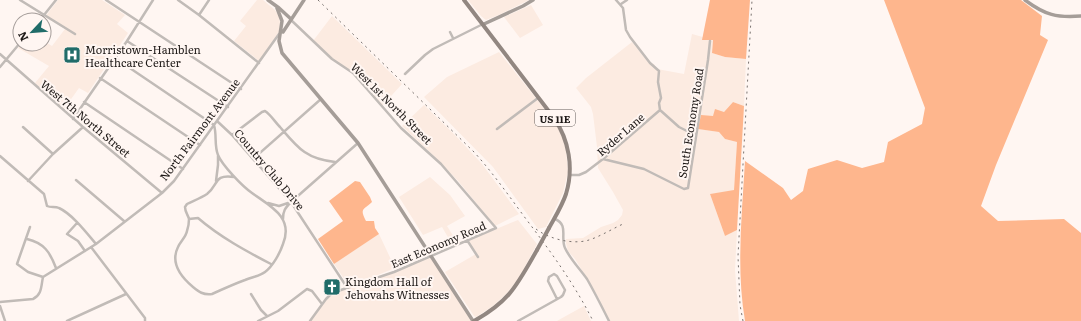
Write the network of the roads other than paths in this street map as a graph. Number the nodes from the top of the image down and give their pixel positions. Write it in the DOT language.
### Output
graph roads {
  1 [pos="20,0"];
  2 [pos="56,0"];
  3 [pos="106,0"];
  4 [pos="153,0"];
  5 [pos="178,0"];
  6 [pos="209,0"];
  7 [pos="268,0"];
  8 [pos="304,0"];
  9 [pos="464,0"];
  10 [pos="533,0"];
  11 [pos="616,0"];
  12 [pos="627,0"];
  13 [pos="1025,0"];
  14 [pos="621,4"];
  15 [pos="277,8"];
  16 [pos="41,12"];
  17 [pos="46,12"];
  18 [pos="200,14"];
  19 [pos="1081,16"];
  20 [pos="52,19"];
  21 [pos="291,19"];
  22 [pos="282,21"];
  23 [pos="139,22"];
  24 [pos="484,24"];
  25 [pos="282,29"];
  26 [pos="450,32"];
  27 [pos="75,34"];
  28 [pos="280,35"];
  29 [pos="453,38"];
  30 [pos="127,41"];
  31 [pos="710,41"];
  32 [pos="272,44"];
  33 [pos="280,45"];
  34 [pos="13,52"];
  35 [pos="0,54"];
  36 [pos="115,58"];
  37 [pos="6,60"];
  38 [pos="259,63"];
  39 [pos="0,67"];
  40 [pos="405,74"];
  41 [pos="100,78"];
  42 [pos="241,89"];
  43 [pos="539,97"];
  44 [pos="321,98"];
  45 [pos="84,102"];
  46 [pos="228,107"];
  47 [pos="660,110"];
  48 [pos="73,119"];
  49 [pos="217,121"];
  50 [pos="214,125"];
  51 [pos="23,127"];
  52 [pos="82,127"];
  53 [pos="497,129"];
  54 [pos="284,131"];
  55 [pos="232,135"];
  56 [pos="695,135"];
  57 [pos="358,143"];
  58 [pos="200,145"];
  59 [pos="53,154"];
  60 [pos="0,156"];
  61 [pos="218,156"];
  62 [pos="253,159"];
  63 [pos="603,160"];
  64 [pos="335,162"];
  65 [pos="183,169"];
  66 [pos="570,175"];
  67 [pos="234,177"];
  68 [pos="76,180"];
  69 [pos="28,181"];
  70 [pos="216,181"];
  71 [pos="162,192"];
  72 [pos="290,202"];
  73 [pos="267,203"];
  74 [pos="554,218"];
  75 [pos="189,219"];
  76 [pos="283,219"];
  77 [pos="124,220"];
  78 [pos="77,223"];
  79 [pos="30,227"];
  80 [pos="496,228"];
  81 [pos="26,239"];
  82 [pos="467,240"];
  83 [pos="96,244"];
  84 [pos="90,247"];
  85 [pos="85,251"];
  86 [pos="430,256"];
  87 [pos="478,257"];
  88 [pos="271,264"];
  89 [pos="56,268"];
  90 [pos="43,277"];
  91 [pos="348,289"];
  92 [pos="126,294"];
  93 [pos="251,294"];
  94 [pos="557,299"];
  95 [pos="0,302"];
  96 [pos="322,304"];
  97 [pos="0,306"];
  98 [pos="486,314"];
  99 [pos="267,316"];
  100 [pos="5,321"];
  101 [pos="67,321"];
  102 [pos="145,321"];
  103 [pos="258,321"];
  104 [pos="310,321"];
  105 [pos="473,321"];
  106 [pos="482,321"];
  107 [pos="518,321"];
  108 [pos="609,321"];
  1 -- 16 [label="street"];
  2 -- 17 [label="street"];
  3 -- 23 [label="street"];
  4 -- 23 [label="street"];
  5 -- 18 [label="street"];
  6 -- 18 [label="street"];
  7 -- 15 [label="main road, West 1st North Street"];
  8 -- 21 [label="main road"];
  9 -- 24 [label="main road, US 11E"];
  10 -- 24 [label="main road"];
  11 -- 14 [label="street"];
  12 -- 14 [label="street"];
  13 -- 19 [label="main road"];
  14 -- 47 [label="street, Ryder Lane"];
  15 -- 21 [label="main road, West 1st North Street"];
  15 -- 22 [label="main road"];
  18 -- 38 [label="street"];
  20 -- 27 [label="street"];
  21 -- 22 [label="main road"];
  21 -- 28 [label="main road"];
  21 -- 80 [label="street, West 1st North Street"];
  22 -- 25 [label="main road"];
  23 -- 30 [label="street"];
  23 -- 42 [label="street"];
  24 -- 29 [label="street"];
  24 -- 43 [label="main road, US 11E"];
  25 -- 28 [label="main road"];
  25 -- 32 [label="street, North Fairmont Avenue"];
  26 -- 29 [label="street"];
  28 -- 33 [label="main road"];
  29 -- 40 [label="street"];
  30 -- 36 [label="street"];
  30 -- 46 [label="street"];
  31 -- 56 [label="street, South Economy Road"];
  32 -- 33 [label="street"];
  32 -- 38 [label="street, North Fairmont Avenue"];
  33 -- 44 [label="main road"];
  34 -- 37 [label="street"];
  35 -- 37 [label="street, West 7th North Street"];
  36 -- 41 [label="street"];
  36 -- 50 [label="street"];
  37 -- 39 [label="street"];
  37 -- 48 [label="street, West 7th North Street"];
  38 -- 42 [label="street, North Fairmont Avenue"];
  41 -- 45 [label="street"];
  41 -- 58 [label="street"];
  42 -- 46 [label="street, North Fairmont Avenue"];
  43 -- 53 [label="street"];
  43 -- 66 [label="main road, US 11E"];
  44 -- 54 [label="street"];
  44 -- 57 [label="main road"];
  45 -- 48 [label="street"];
  45 -- 65 [label="street"];
  46 -- 49 [label="street, North Fairmont Avenue"];
  47 -- 56 [label="street"];
  47 -- 63 [label="street, Ryder Lane"];
  48 -- 52 [label="street, West 7th North Street"];
  49 -- 50 [label="street, North Fairmont Avenue"];
  49 -- 55 [label="street, Country Club Drive"];
  50 -- 58 [label="street, North Fairmont Avenue"];
  50 -- 61 [label="street"];
  51 -- 59 [label="street"];
  52 -- 59 [label="street"];
  52 -- 71 [label="street, West 7th North Street"];
  54 -- 55 [label="street"];
  54 -- 62 [label="street"];
  54 -- 64 [label="street"];
  55 -- 62 [label="street, Country Club Drive"];
  56 -- 63 [label="street, South Economy Road"];
  57 -- 64 [label="street"];
  57 -- 86 [label="main road"];
  58 -- 65 [label="street, North Fairmont Avenue"];
  59 -- 69 [label="street"];
  60 -- 69 [label="street"];
  61 -- 67 [label="street"];
  61 -- 70 [label="street"];
  62 -- 72 [label="street, Country Club Drive"];
  63 -- 66 [label="street, Ryder Lane"];
  64 -- 72 [label="street"];
  65 -- 71 [label="street, North Fairmont Avenue"];
  66 -- 74 [label="main road, US 11E"];
  67 -- 70 [label="street"];
  67 -- 73 [label="street"];
  68 -- 77 [label="street"];
  69 -- 78 [label="street"];
  70 -- 75 [label="street"];
  71 -- 77 [label="street, North Fairmont Avenue"];
  72 -- 73 [label="street"];
  72 -- 76 [label="street"];
  72 -- 91 [label="street, Country Club Drive"];
  73 -- 76 [label="street"];
  74 -- 98 [label="main road, US 11E, bridge"];
  74 -- 108 [label="street"];
  75 -- 88 [label="street"];
  75 -- 88 [label="street"];
  76 -- 88 [label="street"];
  77 -- 83 [label="street, North Fairmont Avenue"];
  78 -- 83 [label="street"];
  78 -- 85 [label="street"];
  79 -- 81 [label="street"];
  80 -- 82 [label="street, East Economy Road"];
  81 -- 89 [label="street"];
  81 -- 90 [label="street"];
  82 -- 86 [label="street, East Economy Road"];
  82 -- 87 [label="street"];
  83 -- 84 [label="street, North Fairmont Avenue"];
  84 -- 85 [label="street, North Fairmont Avenue"];
  84 -- 92 [label="street"];
  85 -- 89 [label="street, North Fairmont Avenue"];
  86 -- 91 [label="street, East Economy Road"];
  86 -- 105 [label="main road"];
  89 -- 90 [label="street, North Fairmont Avenue"];
  90 -- 95 [label="street"];
  91 -- 96 [label="street, East Economy Road"];
  92 -- 101 [label="street"];
  92 -- 102 [label="street"];
  93 -- 99 [label="street"];
  94 -- 94 [label="street"];
  94 -- 107 [label="street"];
  96 -- 99 [label="street"];
  96 -- 104 [label="street, East Economy Road"];
  97 -- 100 [label="street"];
  98 -- 105 [label="main road, US 11E"];
  98 -- 106 [label="main road"];
  99 -- 103 [label="street"];
}
